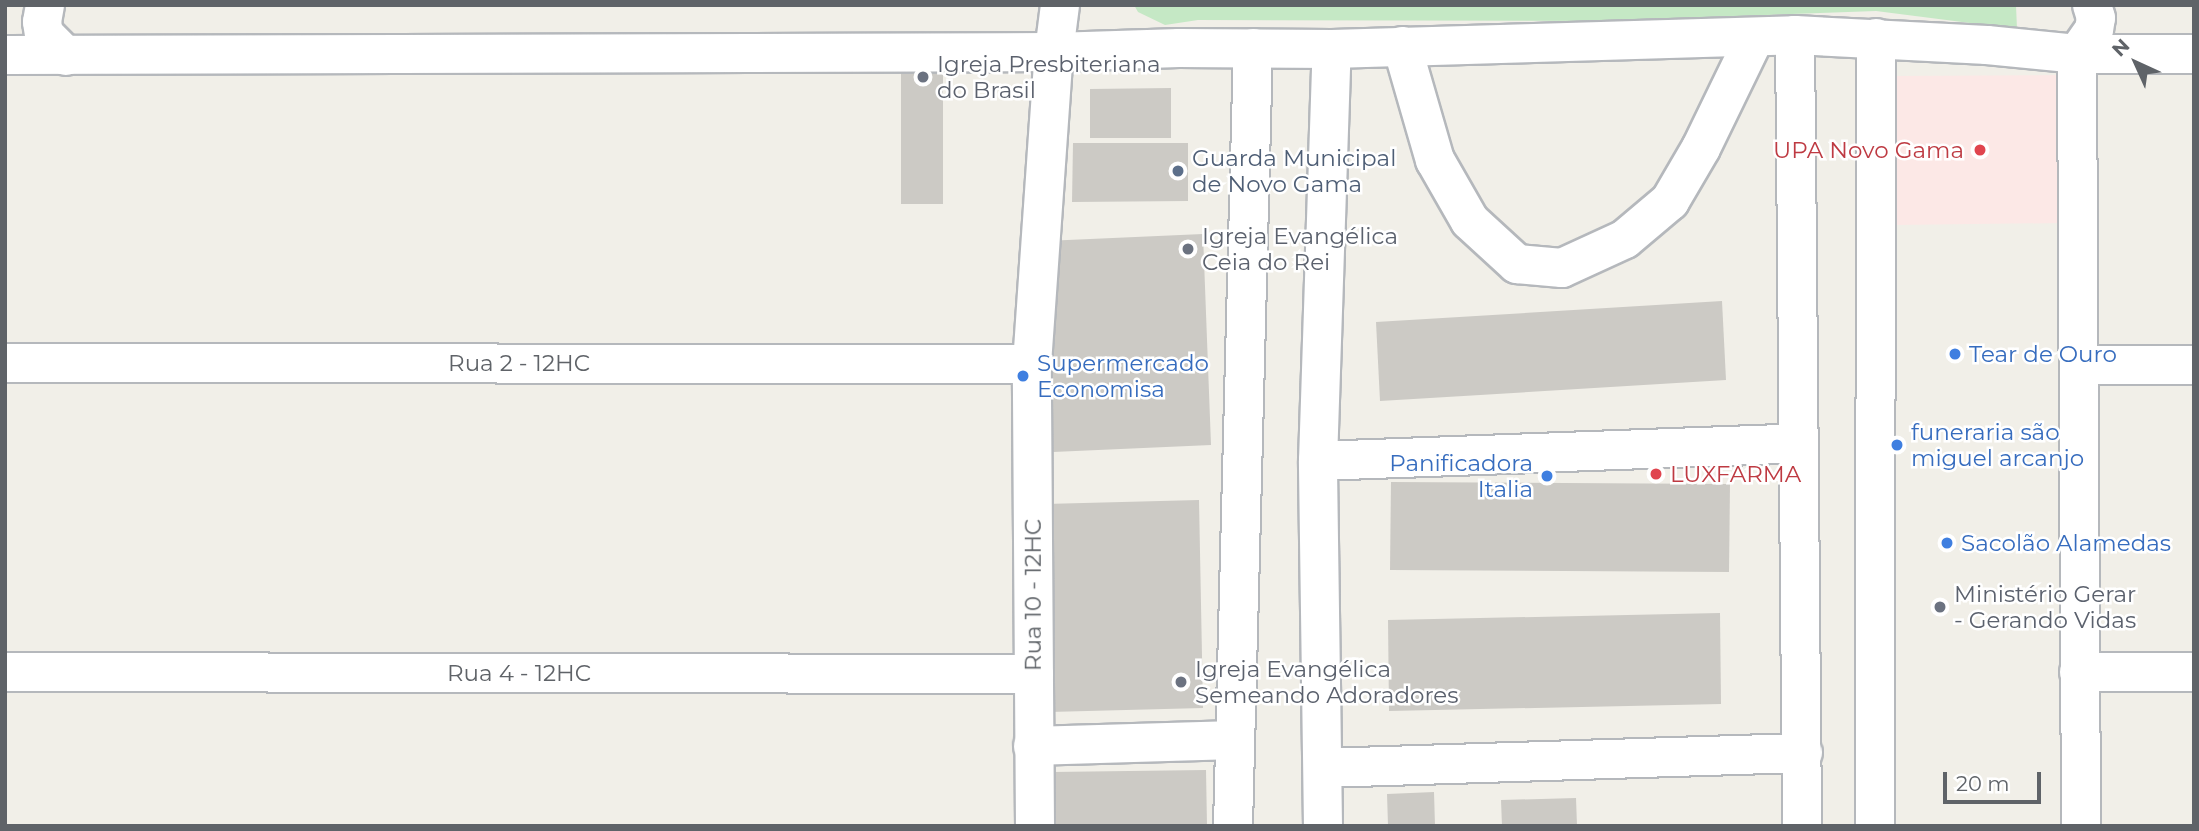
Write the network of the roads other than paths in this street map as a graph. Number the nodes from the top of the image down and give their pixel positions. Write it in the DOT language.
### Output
graph roads {
  1 [pos="45,5"];
  2 [pos="1060,5"];
  3 [pos="2092,5"];
  4 [pos="1795,35"];
  5 [pos="1755,37"];
  6 [pos="1876,38"];
  7 [pos="1402,46"];
  8 [pos="1253,48"];
  9 [pos="1332,49"];
  10 [pos="1054,52"];
  11 [pos="2077,54"];
  12 [pos="2194,54"];
  13 [pos="5,55"];
  14 [pos="66,55"];
  15 [pos="5,363"];
  16 [pos="1032,364"];
  17 [pos="2080,365"];
  18 [pos="2194,365"];
  19 [pos="1799,443"];
  20 [pos="1318,461"];
  21 [pos="5,672"];
  22 [pos="2079,672"];
  23 [pos="2194,672"];
  24 [pos="1034,674"];
  25 [pos="1234,740"];
  26 [pos="1033,746"];
  27 [pos="1803,753"];
  28 [pos="1323,768"];
  29 [pos="1035,826"];
  30 [pos="1233,826"];
  31 [pos="1323,826"];
  32 [pos="1802,826"];
  33 [pos="1875,826"];
  34 [pos="2081,826"];
  1 -- 14 [label="street"];
  2 -- 10 [label="street, Rua 10 - 12HC"];
  3 -- 11 [label="street"];
  4 -- 5 [label="street"];
  4 -- 6 [label="street"];
  4 -- 19 [label="street"];
  5 -- 7 [label="street"];
  5 -- 7 [label="street"];
  6 -- 11 [label="street"];
  6 -- 33 [label="street"];
  7 -- 9 [label="street"];
  8 -- 9 [label="street"];
  8 -- 10 [label="street"];
  8 -- 25 [label="street"];
  9 -- 20 [label="street"];
  10 -- 14 [label="street"];
  10 -- 16 [label="street, Rua 10 - 12HC"];
  11 -- 12 [label="street"];
  11 -- 17 [label="street"];
  13 -- 14 [label="street"];
  15 -- 16 [label="street, Rua 2 - 12HC"];
  16 -- 24 [label="street, Rua 10 - 12HC"];
  17 -- 18 [label="street"];
  17 -- 22 [label="street"];
  19 -- 20 [label="street"];
  19 -- 27 [label="street"];
  20 -- 28 [label="street"];
  21 -- 24 [label="street, Rua 4 - 12HC"];
  22 -- 23 [label="street"];
  22 -- 34 [label="street"];
  24 -- 26 [label="street, Rua 10 - 12HC"];
  25 -- 26 [label="street"];
  25 -- 30 [label="street"];
  26 -- 29 [label="street, Rua 10 - 12HC"];
  27 -- 28 [label="street"];
  27 -- 32 [label="street"];
  28 -- 31 [label="street"];
}
